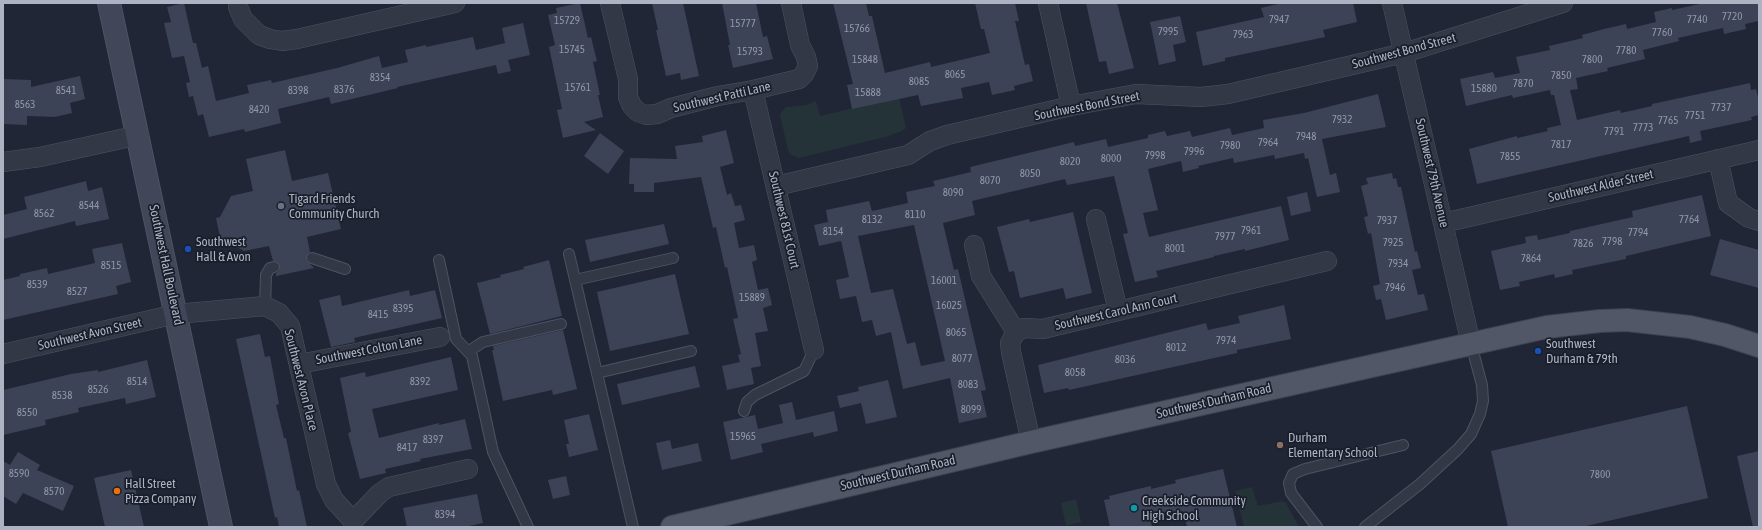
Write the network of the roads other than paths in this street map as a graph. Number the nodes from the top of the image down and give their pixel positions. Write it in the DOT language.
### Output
graph roads {
  1 [pos="109,3"];
  2 [pos="455,3"];
  3 [pos="610,3"];
  4 [pos="791,3"];
  5 [pos="1048,3"];
  6 [pos="1392,3"];
  7 [pos="1563,3"];
  8 [pos="238,7"];
  9 [pos="409,8"];
  10 [pos="1404,54"];
  11 [pos="753,90"];
  12 [pos="1071,106"];
  13 [pos="139,135"];
  14 [pos="1759,150"];
  15 [pos="1718,159"];
  16 [pos="3,162"];
  17 [pos="776,186"];
  18 [pos="1096,219"];
  19 [pos="1759,221"];
  20 [pos="1443,223"];
  21 [pos="974,245"];
  22 [pos="569,254"];
  23 [pos="312,258"];
  24 [pos="673,258"];
  25 [pos="439,260"];
  26 [pos="1327,261"];
  27 [pos="274,266"];
  28 [pos="345,269"];
  29 [pos="575,280"];
  30 [pos="264,306"];
  31 [pos="1118,311"];
  32 [pos="176,314"];
  33 [pos="562,324"];
  34 [pos="1016,332"];
  35 [pos="440,337"];
  36 [pos="1471,344"];
  37 [pos="1759,346"];
  38 [pos="814,350"];
  39 [pos="469,351"];
  40 [pos="691,351"];
  41 [pos="3,354"];
  42 [pos="299,364"];
  43 [pos="597,373"];
  44 [pos="744,411"];
  45 [pos="1031,442"];
  46 [pos="1403,445"];
  47 [pos="468,469"];
  48 [pos="220,527"];
  49 [pos="528,527"];
  50 [pos="633,527"];
  51 [pos="672,527"];
  52 [pos="1317,527"];
  53 [pos="1365,527"];
  1 -- 13 [label="main road, Southwest Hall Boulevard"];
  2 -- 9 [label="street"];
  3 -- 11 [label="street, Southwest Patti Lane"];
  4 -- 11 [label="street, Southwest Patti Lane"];
  5 -- 12 [label="street"];
  6 -- 10 [label="street, Southwest 79th Avenue"];
  7 -- 10 [label="street, Southwest Bond Street"];
  8 -- 9 [label="street"];
  10 -- 12 [label="street, Southwest Bond Street"];
  10 -- 20 [label="street, Southwest 79th Avenue"];
  11 -- 17 [label="street, Southwest 81st Court"];
  12 -- 17 [label="street, Southwest Bond Street"];
  13 -- 16 [label="street"];
  13 -- 32 [label="main road, Southwest Hall Boulevard"];
  14 -- 15 [label="street, Southwest Alder Street"];
  15 -- 19 [label="street"];
  15 -- 20 [label="street, Southwest Alder Street"];
  17 -- 38 [label="street, Southwest 81st Court"];
  18 -- 31 [label="street"];
  20 -- 36 [label="street, Southwest 79th Avenue"];
  21 -- 34 [label="street"];
  22 -- 29 [label="lane"];
  23 -- 28 [label="lane"];
  24 -- 29 [label="lane"];
  25 -- 39 [label="lane"];
  26 -- 31 [label="street, Southwest Carol Ann Court"];
  27 -- 30 [label="lane"];
  29 -- 43 [label="lane"];
  30 -- 32 [label="street"];
  30 -- 42 [label="street, Southwest Avon Place"];
  31 -- 34 [label="street, Southwest Carol Ann Court"];
  32 -- 41 [label="street, Southwest Avon Street"];
  32 -- 48 [label="main road, Southwest Hall Boulevard"];
  33 -- 39 [label="lane"];
  34 -- 45 [label="street"];
  35 -- 42 [label="street, Southwest Colton Lane"];
  36 -- 37 [label="main road, Southwest Durham Road"];
  36 -- 45 [label="main road, Southwest Durham Road"];
  36 -- 53 [label="lane"];
  38 -- 44 [label="lane"];
  39 -- 49 [label="lane"];
  40 -- 43 [label="lane"];
  42 -- 47 [label="street, Southwest Avon Place"];
  43 -- 50 [label="lane"];
  45 -- 51 [label="main road, Southwest Durham Road"];
  46 -- 52 [label="lane"];
}
